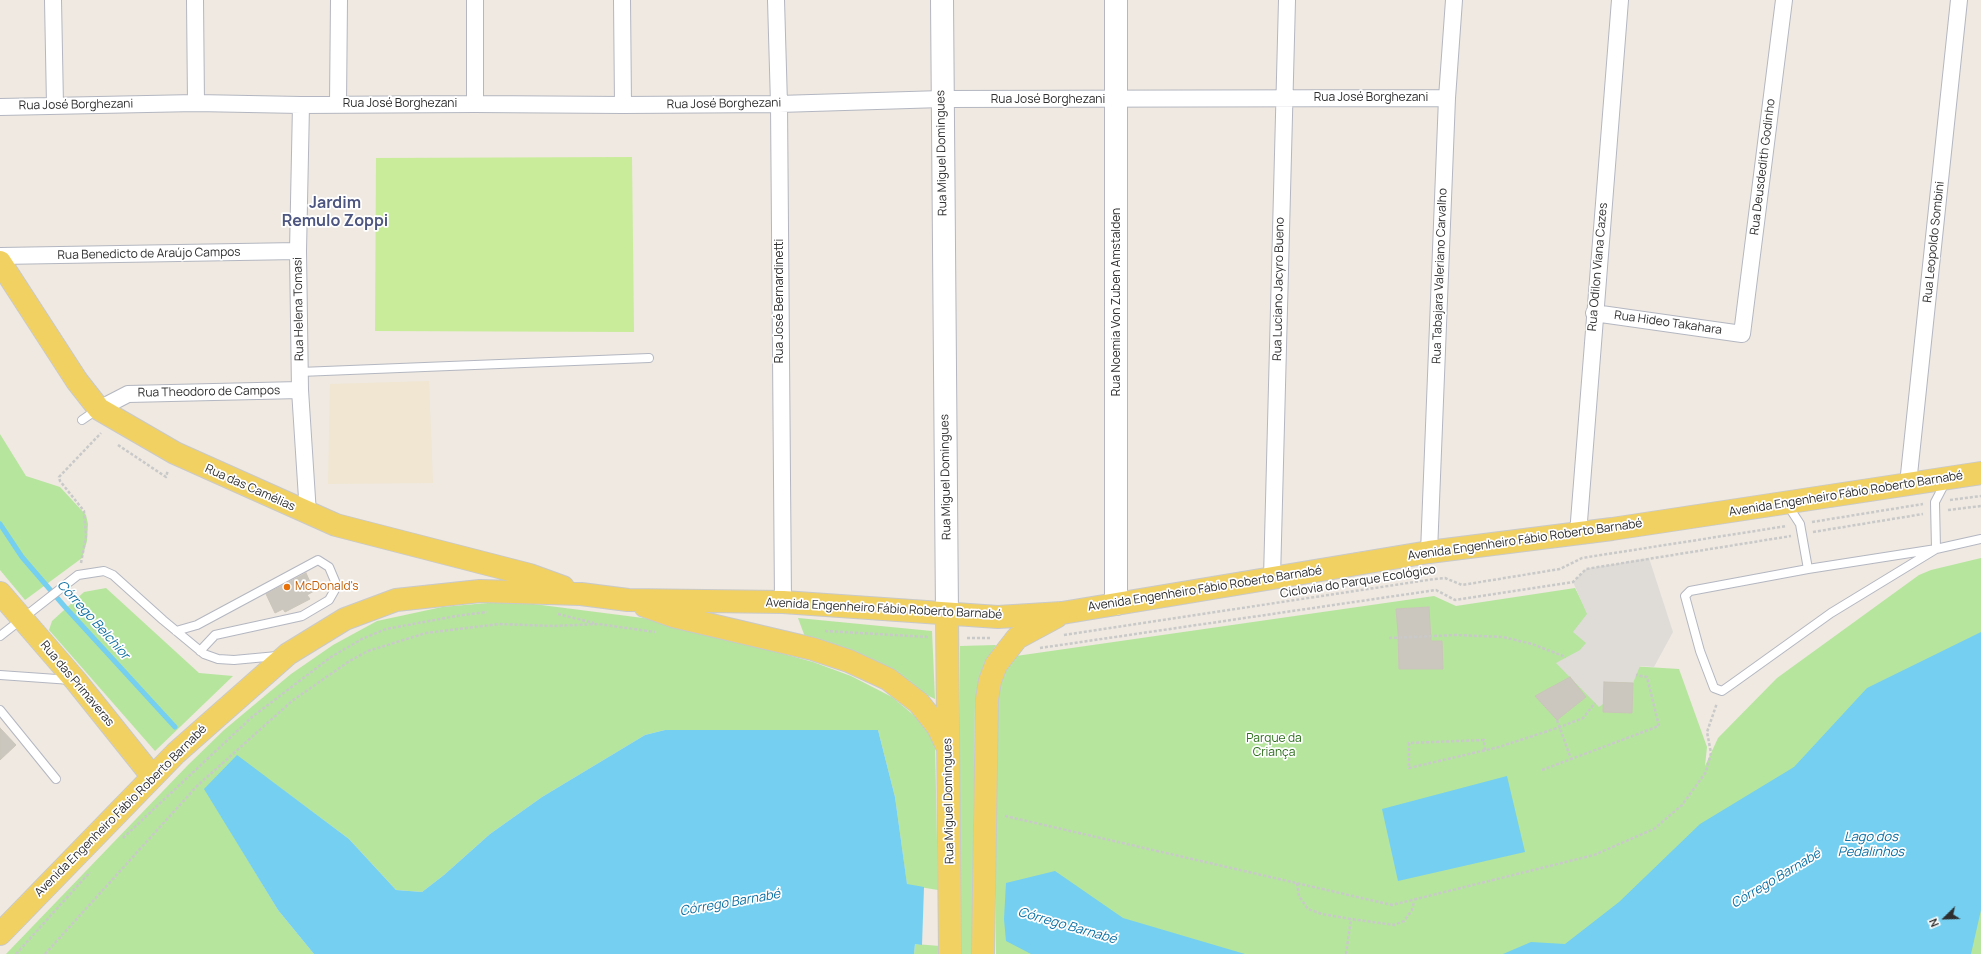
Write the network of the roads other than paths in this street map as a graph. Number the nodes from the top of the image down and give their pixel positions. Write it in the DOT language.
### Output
graph roads {
  1 [pos="53,0"];
  2 [pos="195,0"];
  3 [pos="339,0"];
  4 [pos="475,0"];
  5 [pos="622,0"];
  6 [pos="776,0"];
  7 [pos="942,0"];
  8 [pos="1116,0"];
  9 [pos="1287,0"];
  10 [pos="1454,0"];
  11 [pos="1620,0"];
  12 [pos="1784,0"];
  13 [pos="1959,0"];
  14 [pos="1284,98"];
  15 [pos="1447,98"];
  16 [pos="942,99"];
  17 [pos="1117,100"];
  18 [pos="196,103"];
  19 [pos="338,104"];
  20 [pos="475,104"];
  21 [pos="779,104"];
  22 [pos="55,105"];
  23 [pos="301,105"];
  24 [pos="624,105"];
  25 [pos="0,107"];
  26 [pos="298,251"];
  27 [pos="0,256"];
  28 [pos="0,262"];
  29 [pos="1594,313"];
  30 [pos="1742,334"];
  31 [pos="649,358"];
  32 [pos="300,372"];
  33 [pos="300,390"];
  34 [pos="89,415"];
  35 [pos="1981,473"];
  36 [pos="1947,479"];
  37 [pos="1908,484"];
  38 [pos="1786,503"];
  39 [pos="308,514"];
  40 [pos="1578,534"];
  41 [pos="1981,539"];
  42 [pos="1936,549"];
  43 [pos="1429,552"];
  44 [pos="1808,569"];
  45 [pos="1272,578"];
  46 [pos="0,593"];
  47 [pos="581,594"];
  48 [pos="628,600"];
  49 [pos="783,602"];
  50 [pos="1116,604"];
  51 [pos="1062,613"];
  52 [pos="947,614"];
  53 [pos="21,619"];
  54 [pos="176,632"];
  55 [pos="0,636"];
  56 [pos="200,651"];
  57 [pos="288,654"];
  58 [pos="0,675"];
  59 [pos="76,680"];
  60 [pos="0,710"];
  61 [pos="948,748"];
  62 [pos="152,776"];
  63 [pos="56,779"];
  64 [pos="0,934"];
  65 [pos="950,954"];
  66 [pos="983,954"];
  1 -- 22 [label="street"];
  2 -- 18 [label="street"];
  3 -- 19 [label="street"];
  4 -- 20 [label="street"];
  5 -- 24 [label="street"];
  6 -- 21 [label="street, Rua José Bernardinetti"];
  7 -- 16 [label="main road, Rua Miguel Domingues"];
  8 -- 17 [label="main road, Rua Noemia Von Zuben Amstalden"];
  9 -- 14 [label="street, Rua Luciano Jacyro Bueno"];
  10 -- 15 [label="street, Rua Tabajara Valeriano Carvalho"];
  11 -- 29 [label="street, Rua Odilon Viana Cazes"];
  12 -- 30 [label="street, Rua Deusdedith Godinho"];
  13 -- 37 [label="street, Rua Leopoldo Sombini"];
  14 -- 15 [label="street, Rua José Borghezani"];
  14 -- 17 [label="street, Rua José Borghezani"];
  14 -- 45 [label="street, Rua Luciano Jacyro Bueno"];
  15 -- 43 [label="street, Rua Tabajara Valeriano Carvalho"];
  16 -- 17 [label="street, Rua José Borghezani"];
  16 -- 21 [label="street, Rua José Borghezani"];
  16 -- 52 [label="main road, Rua Miguel Domingues"];
  17 -- 50 [label="main road, Rua Noemia Von Zuben Amstalden"];
  18 -- 22 [label="street, Rua José Borghezani"];
  18 -- 23 [label="street, Rua José Borghezani"];
  19 -- 20 [label="street, Rua José Borghezani"];
  19 -- 23 [label="street, Rua José Borghezani"];
  20 -- 24 [label="street, Rua José Borghezani"];
  21 -- 24 [label="street, Rua José Borghezani"];
  21 -- 49 [label="street, Rua José Bernardinetti"];
  22 -- 25 [label="street, Rua José Borghezani"];
  23 -- 26 [label="street, Rua Helena Tomasi"];
  26 -- 27 [label="street, Rua Benedicto de Araújo Campos"];
  26 -- 32 [label="street, Rua Helena Tomasi"];
  28 -- 34 [label="main road, Rua das Camélias"];
  29 -- 30 [label="street, Rua Hideo Takahara"];
  29 -- 40 [label="street, Rua Odilon Viana Cazes"];
  31 -- 32 [label="lane"];
  32 -- 33 [label="street, Rua Helena Tomasi"];
  33 -- 34 [label="street, Rua Theodoro de Campos"];
  33 -- 39 [label="street, Rua Helena Tomasi"];
  34 -- 39 [label="main road, Rua das Camélias"];
  35 -- 36 [label="main road, Avenida Engenheiro Fábio Roberto Barnabé"];
  36 -- 37 [label="main road, Avenida Engenheiro Fábio Roberto Barnabé"];
  36 -- 42 [label="lane"];
  37 -- 38 [label="main road, Avenida Engenheiro Fábio Roberto Barnabé"];
  38 -- 40 [label="main road, Avenida Engenheiro Fábio Roberto Barnabé"];
  38 -- 44 [label="lane"];
  39 -- 47 [label="main road, Rua das Camélias"];
  40 -- 43 [label="main road, Avenida Engenheiro Fábio Roberto Barnabé"];
  41 -- 42 [label="lane"];
  42 -- 44 [label="lane"];
  42 -- 44 [label="lane"];
  43 -- 45 [label="main road, Avenida Engenheiro Fábio Roberto Barnabé"];
  45 -- 50 [label="main road, Avenida Engenheiro Fábio Roberto Barnabé"];
  46 -- 53 [label="main road, Rua das Primaveras"];
  47 -- 48 [label="main road, Avenida Engenheiro Fábio Roberto Barnabé"];
  47 -- 57 [label="main road, Avenida Engenheiro Fábio Roberto Barnabé"];
  48 -- 49 [label="main road, Avenida Engenheiro Fábio Roberto Barnabé"];
  48 -- 61 [label="main road"];
  49 -- 52 [label="main road, Avenida Engenheiro Fábio Roberto Barnabé"];
  50 -- 51 [label="main road, Avenida Engenheiro Fábio Roberto Barnabé"];
  51 -- 52 [label="main road, Avenida Engenheiro Fábio Roberto Barnabé"];
  51 -- 66 [label="main road"];
  52 -- 61 [label="main road, Rua Miguel Domingues"];
  53 -- 54 [label="lane"];
  53 -- 55 [label="lane"];
  53 -- 59 [label="main road, Rua das Primaveras"];
  54 -- 56 [label="lane"];
  54 -- 56 [label="lane"];
  56 -- 57 [label="lane"];
  57 -- 62 [label="main road, Avenida Engenheiro Fábio Roberto Barnabé"];
  58 -- 59 [label="lane"];
  59 -- 62 [label="main road, Rua das Primaveras"];
  60 -- 63 [label="lane"];
  61 -- 65 [label="main road, Rua Miguel Domingues"];
  62 -- 64 [label="main road, Avenida Engenheiro Fábio Roberto Barnabé"];
}
